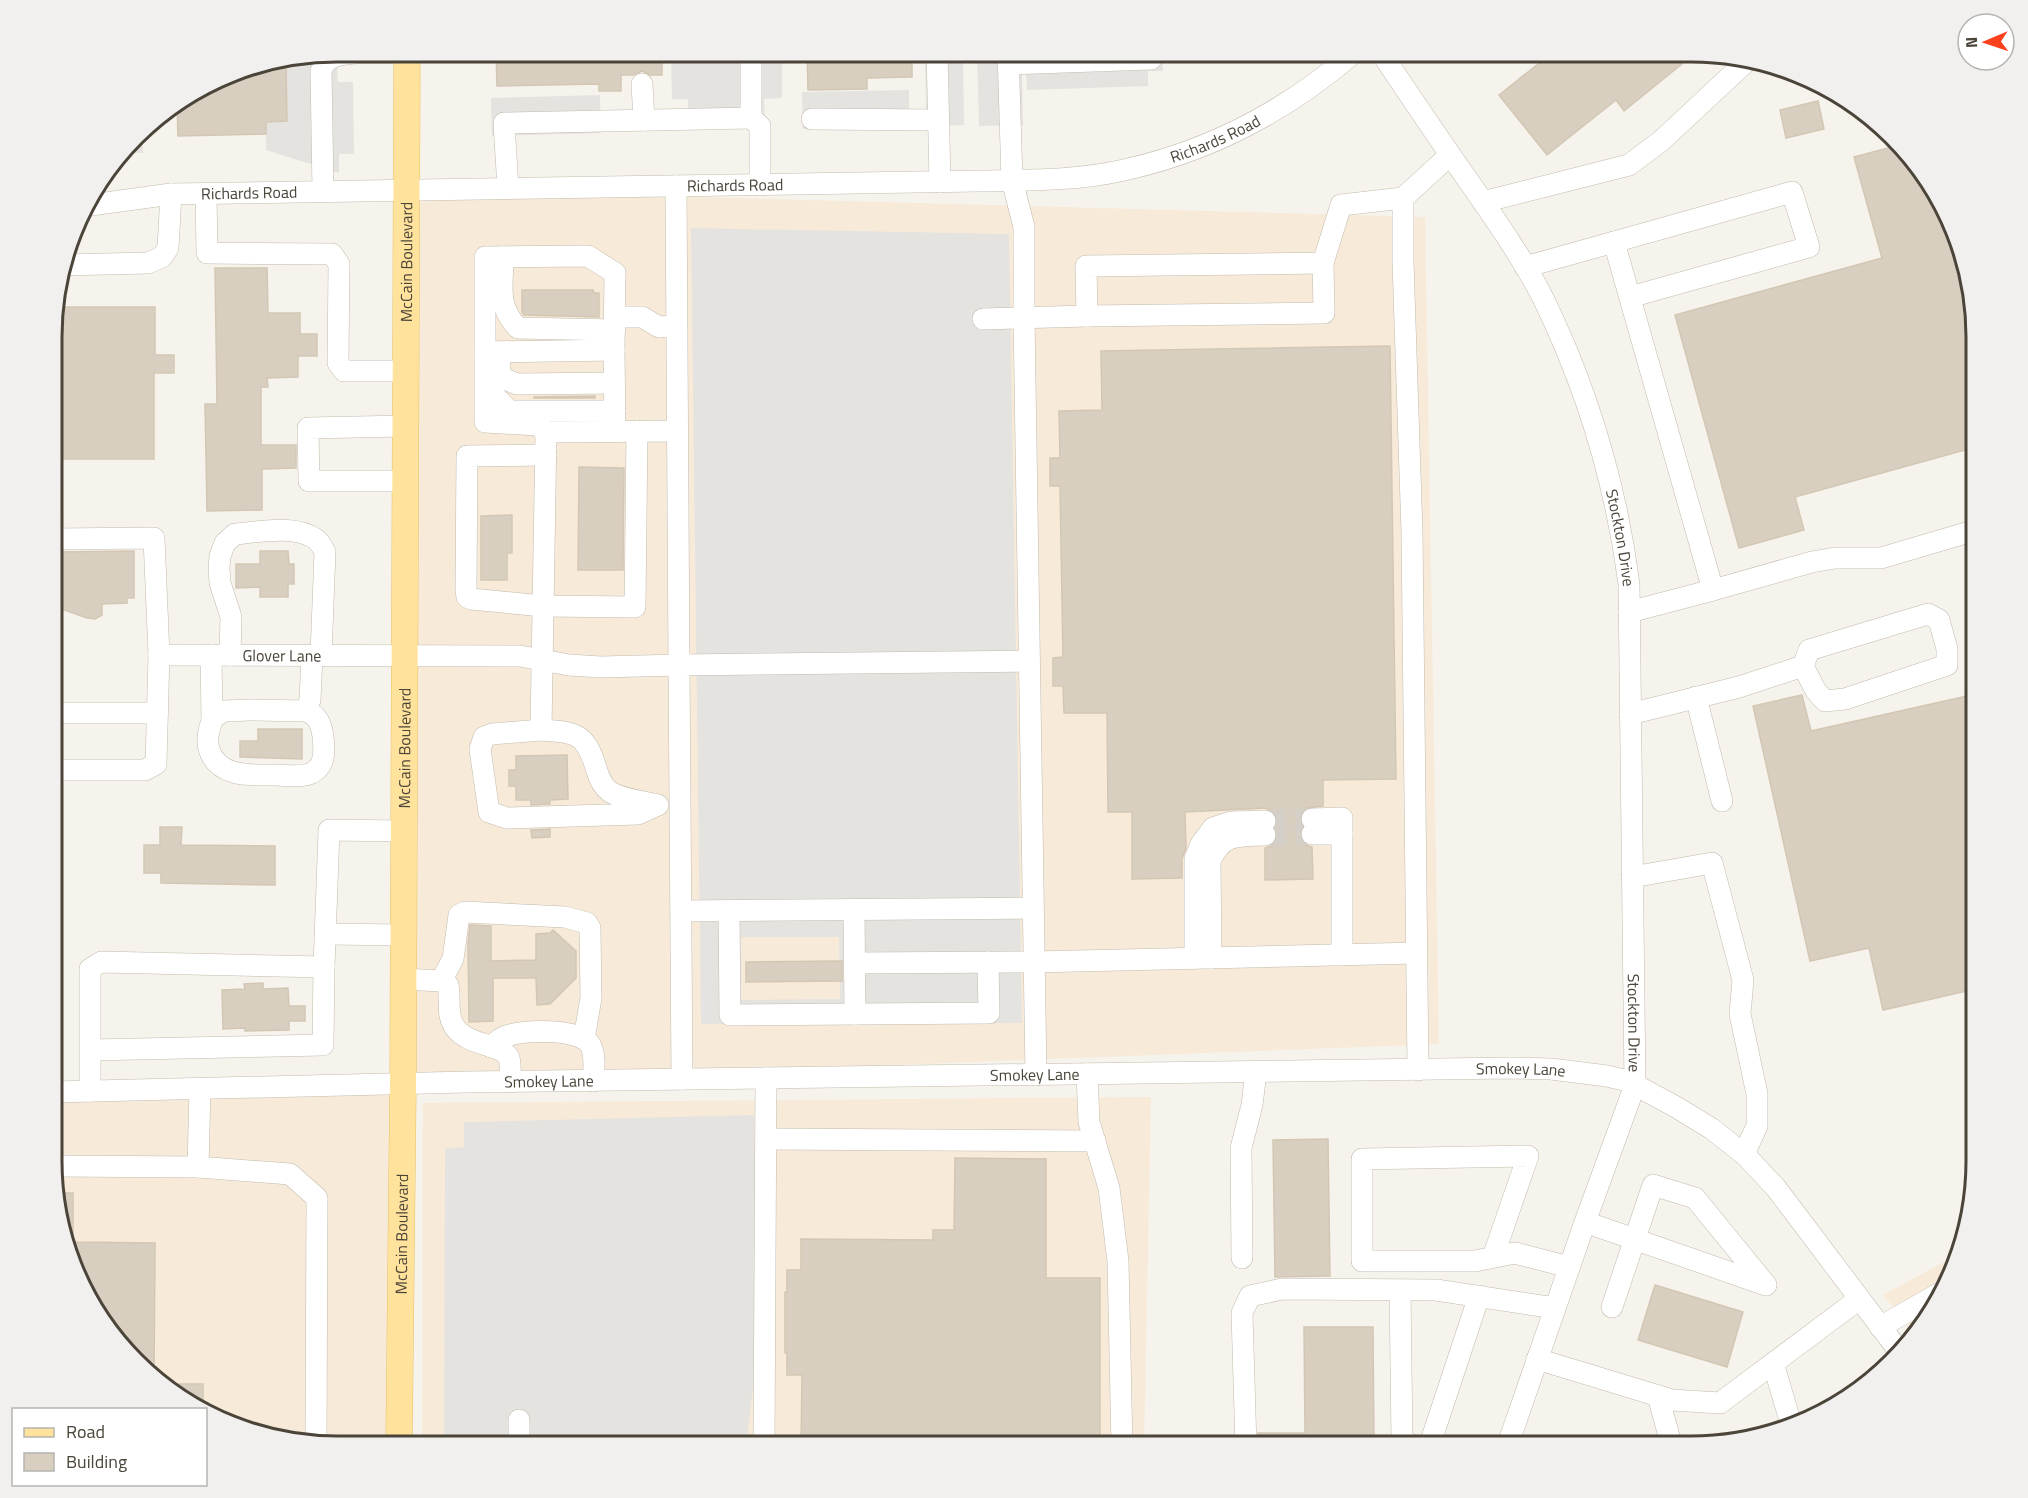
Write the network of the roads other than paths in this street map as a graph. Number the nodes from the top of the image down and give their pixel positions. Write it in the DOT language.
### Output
graph roads {
  1 [pos="326,62"];
  2 [pos="407,62"];
  3 [pos="751,62"];
  4 [pos="937,62"];
  5 [pos="1009,62"];
  6 [pos="1342,62"];
  7 [pos="1387,62"];
  8 [pos="1741,66"];
  9 [pos="642,84"];
  10 [pos="751,118"];
  11 [pos="812,119"];
  12 [pos="644,120"];
  13 [pos="938,120"];
  14 [pos="1450,155"];
  15 [pos="1012,180"];
  16 [pos="940,182"];
  17 [pos="753,185"];
  18 [pos="675,186"];
  19 [pos="508,188"];
  20 [pos="406,189"];
  21 [pos="322,191"];
  22 [pos="171,194"];
  23 [pos="206,194"];
  24 [pos="1403,198"];
  25 [pos="1483,202"];
  26 [pos="95,204"];
  27 [pos="1614,242"];
  28 [pos="503,257"];
  29 [pos="1323,263"];
  30 [pos="71,265"];
  31 [pos="1525,267"];
  32 [pos="1630,297"];
  33 [pos="676,304"];
  34 [pos="1087,316"];
  35 [pos="642,317"];
  36 [pos="1024,318"];
  37 [pos="983,319"];
  38 [pos="676,326"];
  39 [pos="614,332"];
  40 [pos="492,352"];
  41 [pos="406,371"];
  42 [pos="614,383"];
  43 [pos="615,421"];
  44 [pos="406,426"];
  45 [pos="637,431"];
  46 [pos="677,431"];
  47 [pos="546,432"];
  48 [pos="546,455"];
  49 [pos="405,481"];
  50 [pos="1966,533"];
  51 [pos="62,539"];
  52 [pos="1713,590"];
  53 [pos="543,606"];
  54 [pos="1629,612"];
  55 [pos="159,655"];
  56 [pos="220,655"];
  57 [pos="317,655"];
  58 [pos="404,656"];
  59 [pos="543,659"];
  60 [pos="1029,661"];
  61 [pos="679,665"];
  62 [pos="1803,666"];
  63 [pos="1696,697"];
  64 [pos="306,711"];
  65 [pos="62,713"];
  66 [pos="157,713"];
  67 [pos="1630,714"];
  68 [pos="212,721"];
  69 [pos="541,730"];
  70 [pos="62,770"];
  71 [pos="1722,801"];
  72 [pos="680,804"];
  73 [pos="658,805"];
  74 [pos="1312,826"];
  75 [pos="1265,828"];
  76 [pos="404,831"];
  77 [pos="1632,877"];
  78 [pos="1033,908"];
  79 [pos="854,910"];
  80 [pos="681,911"];
  81 [pos="729,911"];
  82 [pos="327,934"];
  83 [pos="404,935"];
  84 [pos="1417,953"];
  85 [pos="1342,955"];
  86 [pos="1203,958"];
  87 [pos="988,962"];
  88 [pos="1034,962"];
  89 [pos="855,963"];
  90 [pos="324,967"];
  91 [pos="404,979"];
  92 [pos="441,981"];
  93 [pos="855,1014"];
  94 [pos="584,1040"];
  95 [pos="490,1047"];
  96 [pos="91,1050"];
  97 [pos="1418,1070"];
  98 [pos="1256,1072"];
  99 [pos="1087,1074"];
  100 [pos="1036,1075"];
  101 [pos="766,1078"];
  102 [pos="682,1079"];
  103 [pos="593,1081"];
  104 [pos="510,1082"];
  105 [pos="403,1084"];
  106 [pos="1635,1085"];
  107 [pos="200,1089"];
  108 [pos="90,1091"];
  109 [pos="62,1092"];
  110 [pos="766,1139"];
  111 [pos="1095,1141"];
  112 [pos="1744,1154"];
  113 [pos="62,1166"];
  114 [pos="198,1167"];
  115 [pos="1585,1222"];
  116 [pos="1635,1239"];
  117 [pos="1493,1257"];
  118 [pos="1242,1258"];
  119 [pos="1569,1267"];
  120 [pos="1400,1290"];
  121 [pos="1479,1296"];
  122 [pos="1859,1299"];
  123 [pos="1929,1301"];
  124 [pos="1612,1307"];
  125 [pos="1555,1308"];
  126 [pos="1880,1326"];
  127 [pos="1895,1346"];
  128 [pos="1537,1359"];
  129 [pos="1773,1363"];
  130 [pos="1658,1396"];
  131 [pos="1789,1419"];
  132 [pos="519,1420"];
  133 [pos="316,1436"];
  134 [pos="399,1436"];
  135 [pos="519,1436"];
  136 [pos="764,1436"];
  137 [pos="1122,1436"];
  138 [pos="1246,1436"];
  139 [pos="1405,1436"];
  140 [pos="1433,1436"];
  141 [pos="1511,1436"];
  142 [pos="1669,1436"];
  1 -- 21 [label="street"];
  2 -- 20 [label="main road, McCain Boulevard"];
  3 -- 10 [label="street"];
  4 -- 13 [label="street"];
  5 -- 15 [label="street"];
  6 -- 15 [label="street, Richards Road"];
  7 -- 14 [label="street, Stockton Drive"];
  8 -- 25 [label="street"];
  9 -- 12 [label="street"];
  10 -- 12 [label="street"];
  10 -- 17 [label="street"];
  11 -- 13 [label="street"];
  12 -- 19 [label="street"];
  13 -- 16 [label="street"];
  14 -- 24 [label="street"];
  14 -- 25 [label="street, Stockton Drive"];
  15 -- 16 [label="street, Richards Road"];
  15 -- 36 [label="street"];
  16 -- 17 [label="street, Richards Road"];
  17 -- 18 [label="street, Richards Road"];
  18 -- 19 [label="street, Richards Road"];
  18 -- 33 [label="street"];
  19 -- 20 [label="street, Richards Road"];
  20 -- 21 [label="street, Richards Road"];
  20 -- 41 [label="main road, McCain Boulevard"];
  21 -- 23 [label="street, Richards Road"];
  22 -- 23 [label="street, Richards Road"];
  22 -- 26 [label="street, Richards Road"];
  22 -- 30 [label="street"];
  23 -- 41 [label="street"];
  24 -- 29 [label="street"];
  24 -- 84 [label="street"];
  25 -- 31 [label="street, Stockton Drive"];
  27 -- 31 [label="street"];
  27 -- 32 [label="street"];
  27 -- 32 [label="street"];
  28 -- 39 [label="street"];
  28 -- 39 [label="street"];
  28 -- 40 [label="street"];
  29 -- 34 [label="street"];
  29 -- 34 [label="street"];
  31 -- 54 [label="street, Stockton Drive"];
  32 -- 52 [label="street"];
  33 -- 35 [label="street"];
  33 -- 38 [label="street"];
  34 -- 36 [label="street"];
  35 -- 38 [label="street"];
  35 -- 39 [label="street"];
  36 -- 37 [label="street"];
  36 -- 60 [label="street"];
  38 -- 46 [label="street"];
  39 -- 40 [label="street"];
  39 -- 42 [label="street"];
  40 -- 42 [label="street"];
  40 -- 43 [label="street"];
  40 -- 47 [label="street"];
  41 -- 44 [label="main road, McCain Boulevard"];
  42 -- 43 [label="street"];
  43 -- 45 [label="street"];
  43 -- 47 [label="street"];
  44 -- 49 [label="main road, McCain Boulevard"];
  44 -- 49 [label="street"];
  45 -- 46 [label="street"];
  45 -- 53 [label="street"];
  46 -- 61 [label="street"];
  47 -- 48 [label="street"];
  48 -- 53 [label="street"];
  48 -- 53 [label="street"];
  49 -- 58 [label="main road, McCain Boulevard"];
  50 -- 52 [label="street"];
  51 -- 55 [label="street"];
  52 -- 54 [label="street"];
  53 -- 59 [label="street"];
  54 -- 67 [label="street, Stockton Drive"];
  55 -- 56 [label="street, Glover Lane"];
  55 -- 66 [label="street"];
  56 -- 57 [label="street, Glover Lane"];
  56 -- 57 [label="street"];
  56 -- 68 [label="street"];
  57 -- 58 [label="street, Glover Lane"];
  57 -- 64 [label="street"];
  58 -- 59 [label="street, Glover Lane"];
  58 -- 76 [label="main road, McCain Boulevard"];
  59 -- 61 [label="street, Glover Lane"];
  59 -- 69 [label="street"];
  60 -- 61 [label="street, Glover Lane"];
  60 -- 78 [label="street"];
  61 -- 72 [label="street"];
  62 -- 62 [label="street"];
  62 -- 63 [label="street"];
  63 -- 67 [label="street"];
  63 -- 71 [label="street"];
  64 -- 68 [label="street"];
  64 -- 68 [label="street"];
  65 -- 66 [label="street"];
  66 -- 70 [label="street"];
  67 -- 77 [label="street, Stockton Drive"];
  69 -- 73 [label="street"];
  69 -- 73 [label="street"];
  72 -- 73 [label="street"];
  72 -- 80 [label="street"];
  74 -- 85 [label="street"];
  75 -- 86 [label="street"];
  76 -- 82 [label="street"];
  76 -- 83 [label="main road, McCain Boulevard"];
  77 -- 106 [label="street, Stockton Drive"];
  77 -- 112 [label="street"];
  78 -- 79 [label="street"];
  78 -- 88 [label="street"];
  79 -- 81 [label="street"];
  79 -- 89 [label="street"];
  80 -- 81 [label="street"];
  80 -- 102 [label="street"];
  81 -- 93 [label="street"];
  82 -- 83 [label="street"];
  82 -- 90 [label="street"];
  83 -- 91 [label="main road, McCain Boulevard"];
  84 -- 85 [label="street"];
  84 -- 97 [label="street"];
  85 -- 86 [label="street"];
  86 -- 88 [label="street"];
  87 -- 88 [label="street"];
  87 -- 89 [label="street"];
  87 -- 93 [label="street"];
  88 -- 100 [label="street"];
  89 -- 93 [label="street"];
  90 -- 96 [label="street"];
  90 -- 96 [label="street"];
  91 -- 92 [label="street"];
  91 -- 105 [label="main road, McCain Boulevard"];
  92 -- 94 [label="street"];
  92 -- 95 [label="street"];
  94 -- 95 [label="street"];
  94 -- 103 [label="street"];
  95 -- 104 [label="street"];
  96 -- 108 [label="street"];
  97 -- 98 [label="street, Smokey Lane"];
  97 -- 106 [label="street, Smokey Lane"];
  98 -- 99 [label="street, Smokey Lane"];
  98 -- 118 [label="street"];
  99 -- 100 [label="street, Smokey Lane"];
  99 -- 111 [label="street"];
  100 -- 101 [label="street, Smokey Lane"];
  101 -- 102 [label="street, Smokey Lane"];
  101 -- 110 [label="street"];
  102 -- 103 [label="street, Smokey Lane"];
  103 -- 104 [label="street, Smokey Lane"];
  104 -- 105 [label="street, Smokey Lane"];
  105 -- 107 [label="street, Smokey Lane"];
  105 -- 134 [label="main road, McCain Boulevard"];
  106 -- 112 [label="street, Smokey Lane"];
  106 -- 115 [label="street"];
  107 -- 108 [label="street, Smokey Lane"];
  107 -- 114 [label="street"];
  108 -- 109 [label="street, Smokey Lane"];
  110 -- 111 [label="street"];
  110 -- 136 [label="street"];
  111 -- 137 [label="street"];
  112 -- 122 [label="street, Smokey Lane"];
  113 -- 114 [label="street"];
  114 -- 133 [label="street"];
  115 -- 116 [label="street"];
  115 -- 119 [label="street"];
  116 -- 116 [label="street"];
  116 -- 124 [label="street"];
  117 -- 117 [label="street"];
  117 -- 119 [label="street"];
  119 -- 125 [label="street"];
  120 -- 121 [label="street"];
  120 -- 138 [label="street"];
  120 -- 139 [label="street"];
  121 -- 125 [label="street"];
  121 -- 140 [label="street"];
  122 -- 126 [label="street, Smokey Lane"];
  122 -- 129 [label="street"];
  123 -- 126 [label="street"];
  125 -- 128 [label="street"];
  126 -- 127 [label="street, Smokey Lane"];
  128 -- 130 [label="street"];
  128 -- 141 [label="street"];
  129 -- 130 [label="street"];
  129 -- 131 [label="street"];
  130 -- 142 [label="street"];
  132 -- 135 [label="street"];
}
